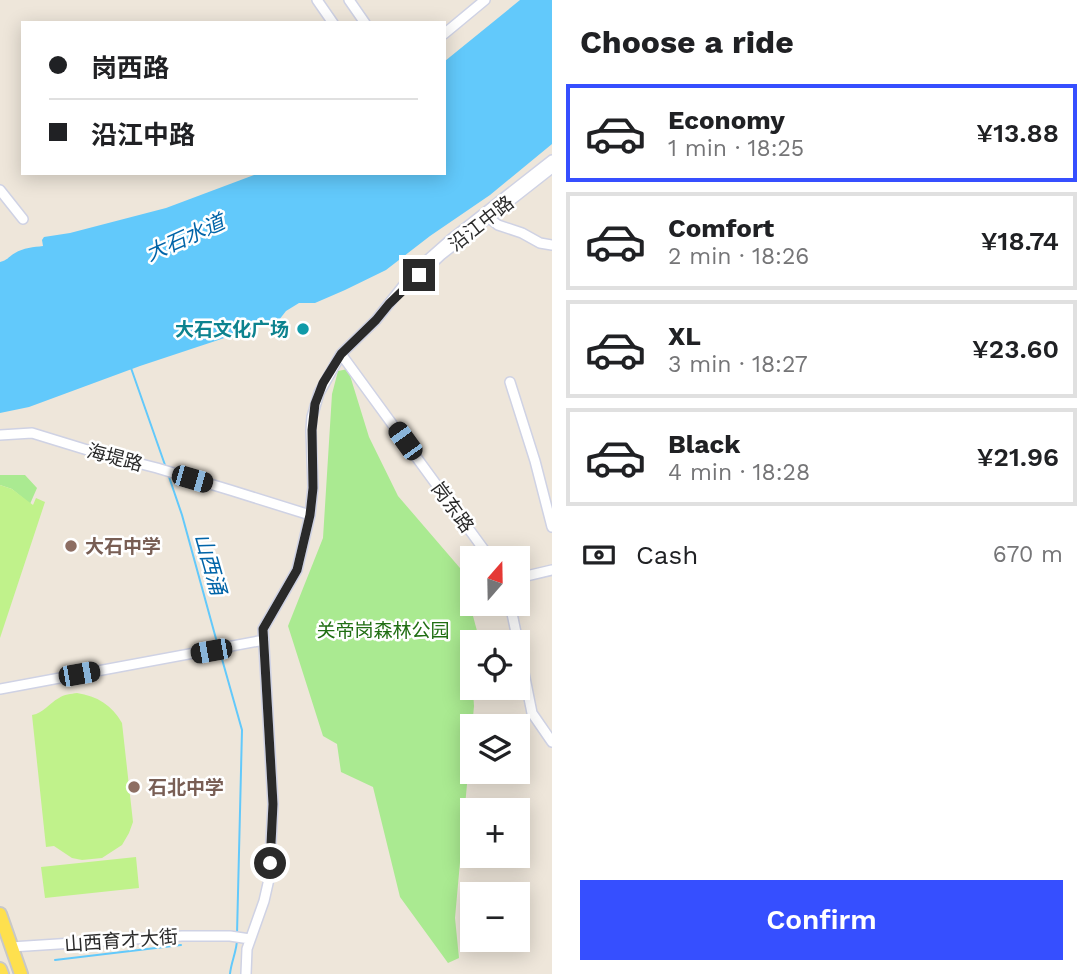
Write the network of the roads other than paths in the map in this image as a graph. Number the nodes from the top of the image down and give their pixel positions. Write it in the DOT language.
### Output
graph roads {
  1 [pos="317,0"];
  2 [pos="349,0"];
  3 [pos="485,0"];
  4 [pos="332,21"];
  5 [pos="364,21"];
  6 [pos="446,32"];
  7 [pos="552,160"];
  8 [pos="552,168"];
  9 [pos="0,190"];
  10 [pos="486,216"];
  11 [pos="23,219"];
  12 [pos="552,245"];
  13 [pos="341,354"];
  14 [pos="510,382"];
  15 [pos="0,435"];
  16 [pos="310,515"];
  17 [pos="552,527"];
  18 [pos="481,546"];
  19 [pos="552,570"];
  20 [pos="530,575"];
  21 [pos="264,640"];
  22 [pos="0,689"];
  23 [pos="529,700"];
  24 [pos="552,742"];
  25 [pos="0,914"];
  26 [pos="246,938"];
  27 [pos="11,947"];
  28 [pos="0,969"];
  29 [pos="2,974"];
  30 [pos="21,974"];
  31 [pos="246,974"];
  1 -- 4 [label="street"];
  2 -- 5 [label="street"];
  3 -- 6 [label="street"];
  7 -- 10 [label="street, 沿江中路"];
  8 -- 10 [label="street, 沿江中路"];
  9 -- 11 [label="street"];
  10 -- 12 [label="street"];
  10 -- 13 [label="street, 沿江中路"];
  13 -- 16 [label="street, 沿江中路"];
  13 -- 18 [label="street, 岗东路"];
  14 -- 17 [label="street"];
  15 -- 16 [label="street, 海堤路"];
  16 -- 21 [label="street, 沿江中路"];
  19 -- 20 [label="street"];
  21 -- 22 [label="street"];
  21 -- 26 [label="street"];
  23 -- 24 [label="street"];
  25 -- 27 [label="main road"];
  26 -- 27 [label="street, 山西育才大街"];
  26 -- 31 [label="street"];
  27 -- 30 [label="main road"];
  28 -- 29 [label="main road"];
}
